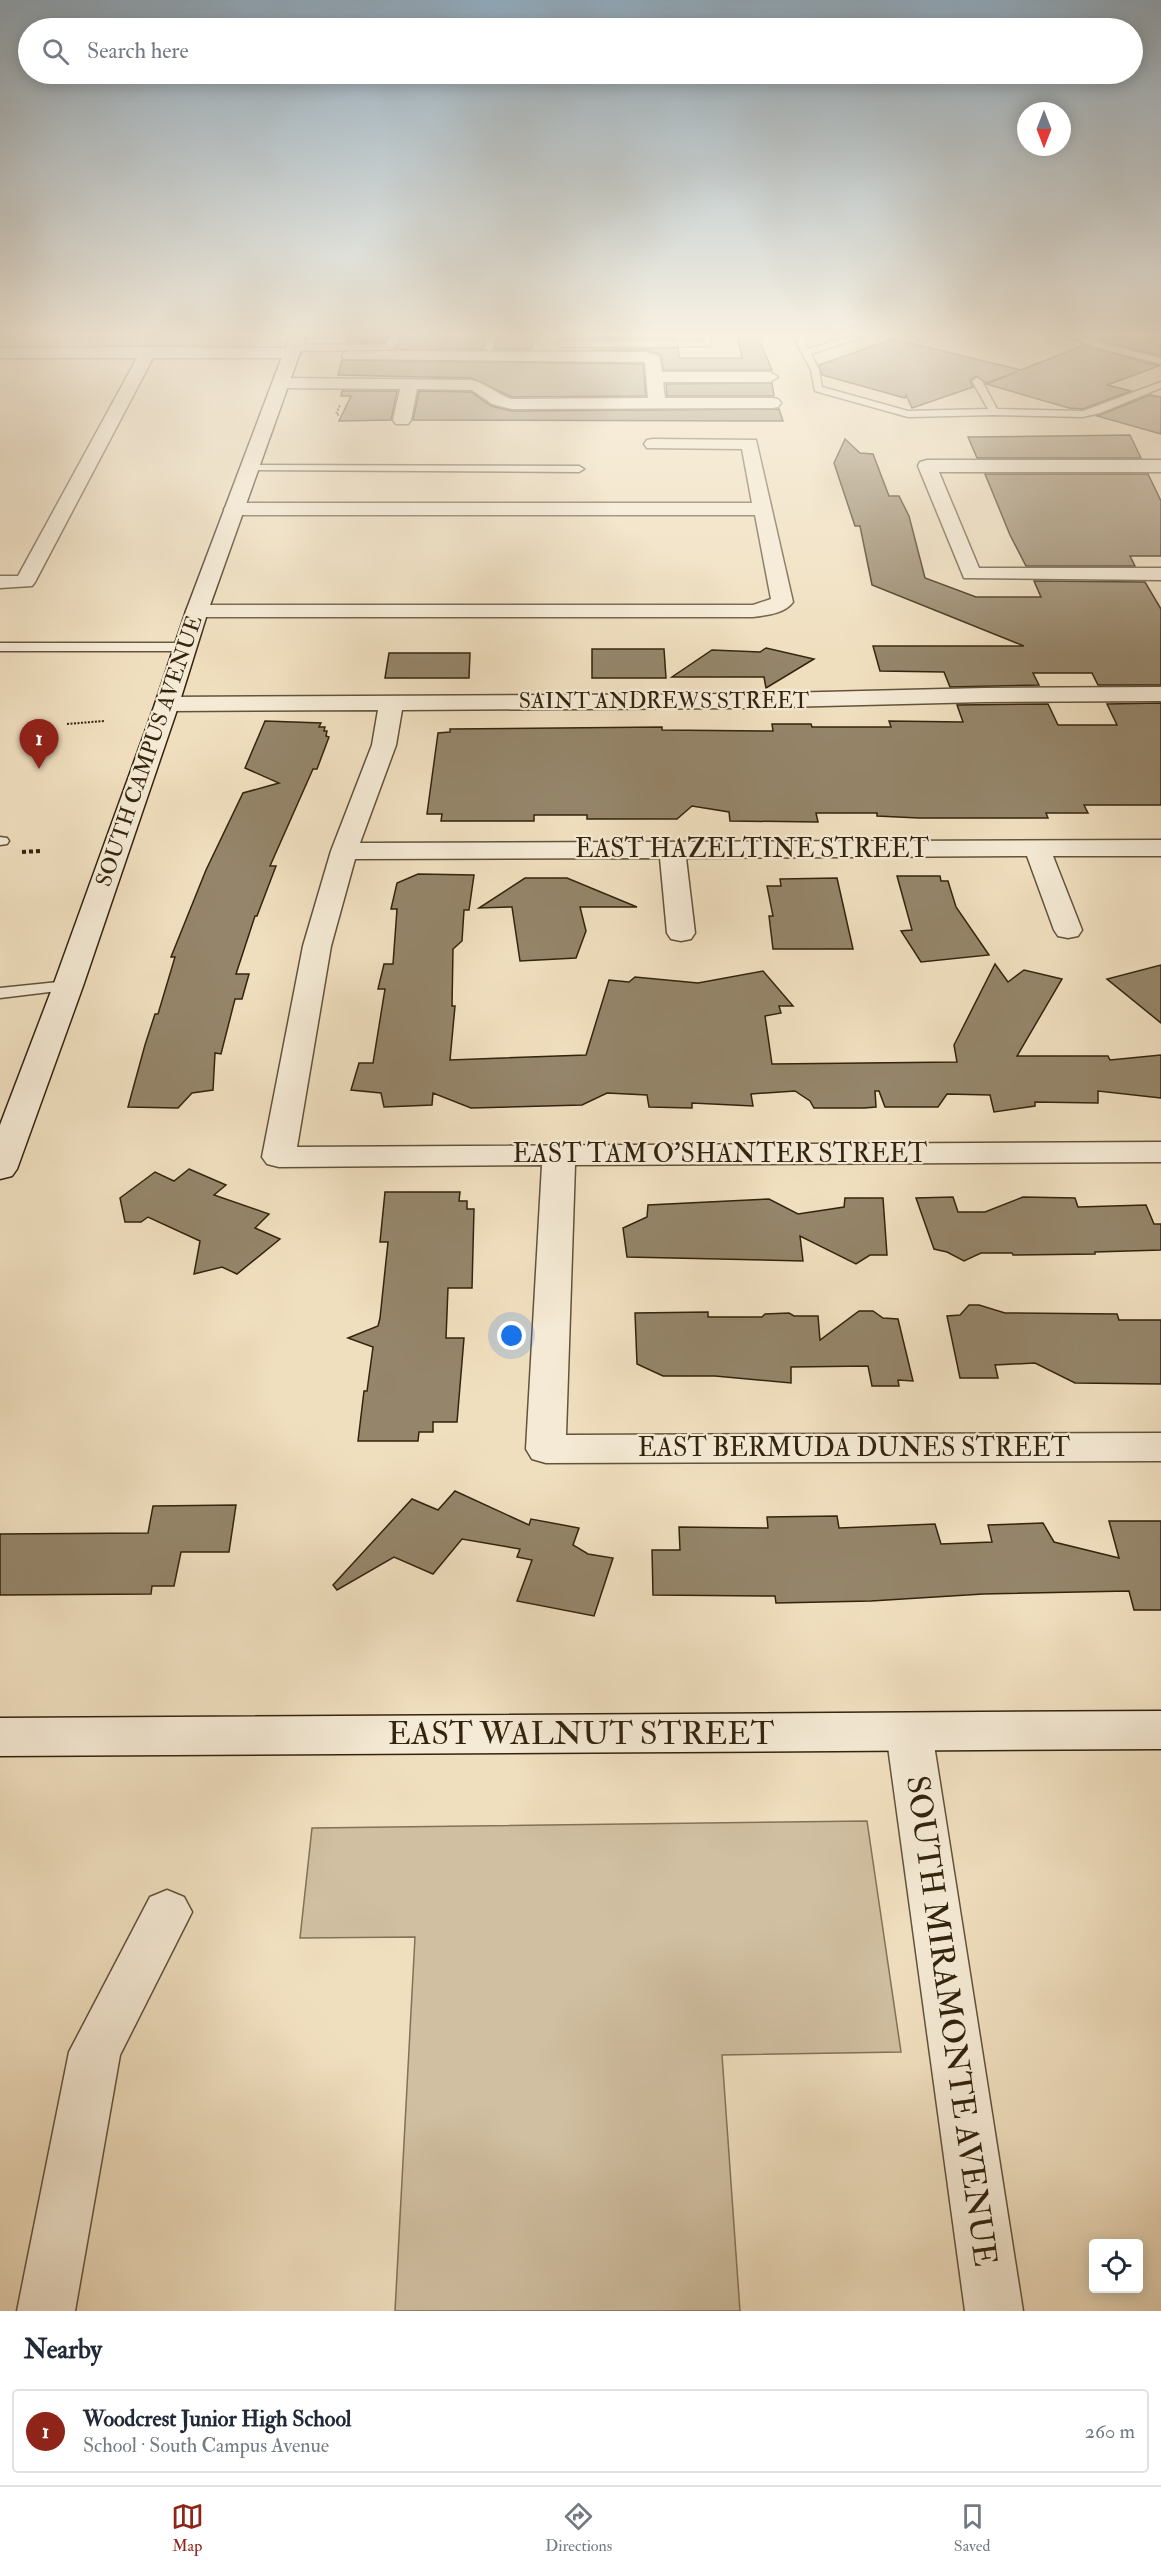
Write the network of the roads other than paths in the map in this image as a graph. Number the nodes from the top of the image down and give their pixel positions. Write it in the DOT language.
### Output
graph roads {
  1 [pos="100,441"];
  2 [pos="259,441"];
  3 [pos="653,444"];
  4 [pos="1161,466"];
  5 [pos="249,467"];
  6 [pos="579,469"];
  7 [pos="234,509"];
  8 [pos="763,509"];
  9 [pos="1161,574"];
  10 [pos="0,582"];
  11 [pos="197,611"];
  12 [pos="185,646"];
  13 [pos="0,647"];
  14 [pos="1161,694"];
  15 [pos="391,703"];
  16 [pos="167,704"];
  17 [pos="1037,848"];
  18 [pos="1161,848"];
  19 [pos="672,849"];
  20 [pos="344,851"];
  21 [pos="1068,930"];
  22 [pos="681,933"];
  23 [pos="0,981"];
  24 [pos="68,986"];
  25 [pos="0,993"];
  26 [pos="1161,1152"];
  27 [pos="559,1154"];
  28 [pos="0,1169"];
  29 [pos="1161,1447"];
  30 [pos="1161,1730"];
  31 [pos="909,1732"];
  32 [pos="0,1737"];
  33 [pos="167,1912"];
  34 [pos="46,2311"];
  35 [pos="994,2311"];
  1 -- 10 [label="street"];
  2 -- 5 [label="street, SOUTH CAMPUS AVENUE"];
  3 -- 8 [label="street"];
  4 -- 9 [label="street"];
  5 -- 6 [label="lane"];
  5 -- 7 [label="street, SOUTH CAMPUS AVENUE"];
  7 -- 8 [label="street"];
  7 -- 11 [label="street, SOUTH CAMPUS AVENUE"];
  8 -- 11 [label="street"];
  11 -- 12 [label="street, SOUTH CAMPUS AVENUE"];
  12 -- 13 [label="lane"];
  12 -- 16 [label="street, SOUTH CAMPUS AVENUE"];
  14 -- 15 [label="street, SAINT ANDREWS STREET"];
  15 -- 16 [label="street, SAINT ANDREWS STREET"];
  15 -- 20 [label="street"];
  16 -- 24 [label="street, SOUTH CAMPUS AVENUE"];
  17 -- 18 [label="street, EAST HAZELTINE STREET"];
  17 -- 19 [label="street, EAST HAZELTINE STREET"];
  17 -- 21 [label="street"];
  19 -- 20 [label="street, EAST HAZELTINE STREET"];
  19 -- 22 [label="street"];
  20 -- 27 [label="street, EAST TAM O'SHANTER STREET"];
  23 -- 24 [label="lane"];
  24 -- 25 [label="lane"];
  24 -- 28 [label="street, SOUTH CAMPUS AVENUE"];
  26 -- 27 [label="street, EAST TAM O'SHANTER STREET"];
  27 -- 29 [label="street, EAST BERMUDA DUNES STREET"];
  30 -- 31 [label="street, EAST WALNUT STREET"];
  31 -- 32 [label="street, EAST WALNUT STREET"];
  31 -- 35 [label="street, SOUTH MIRAMONTE AVENUE"];
  33 -- 34 [label="street"];
}
